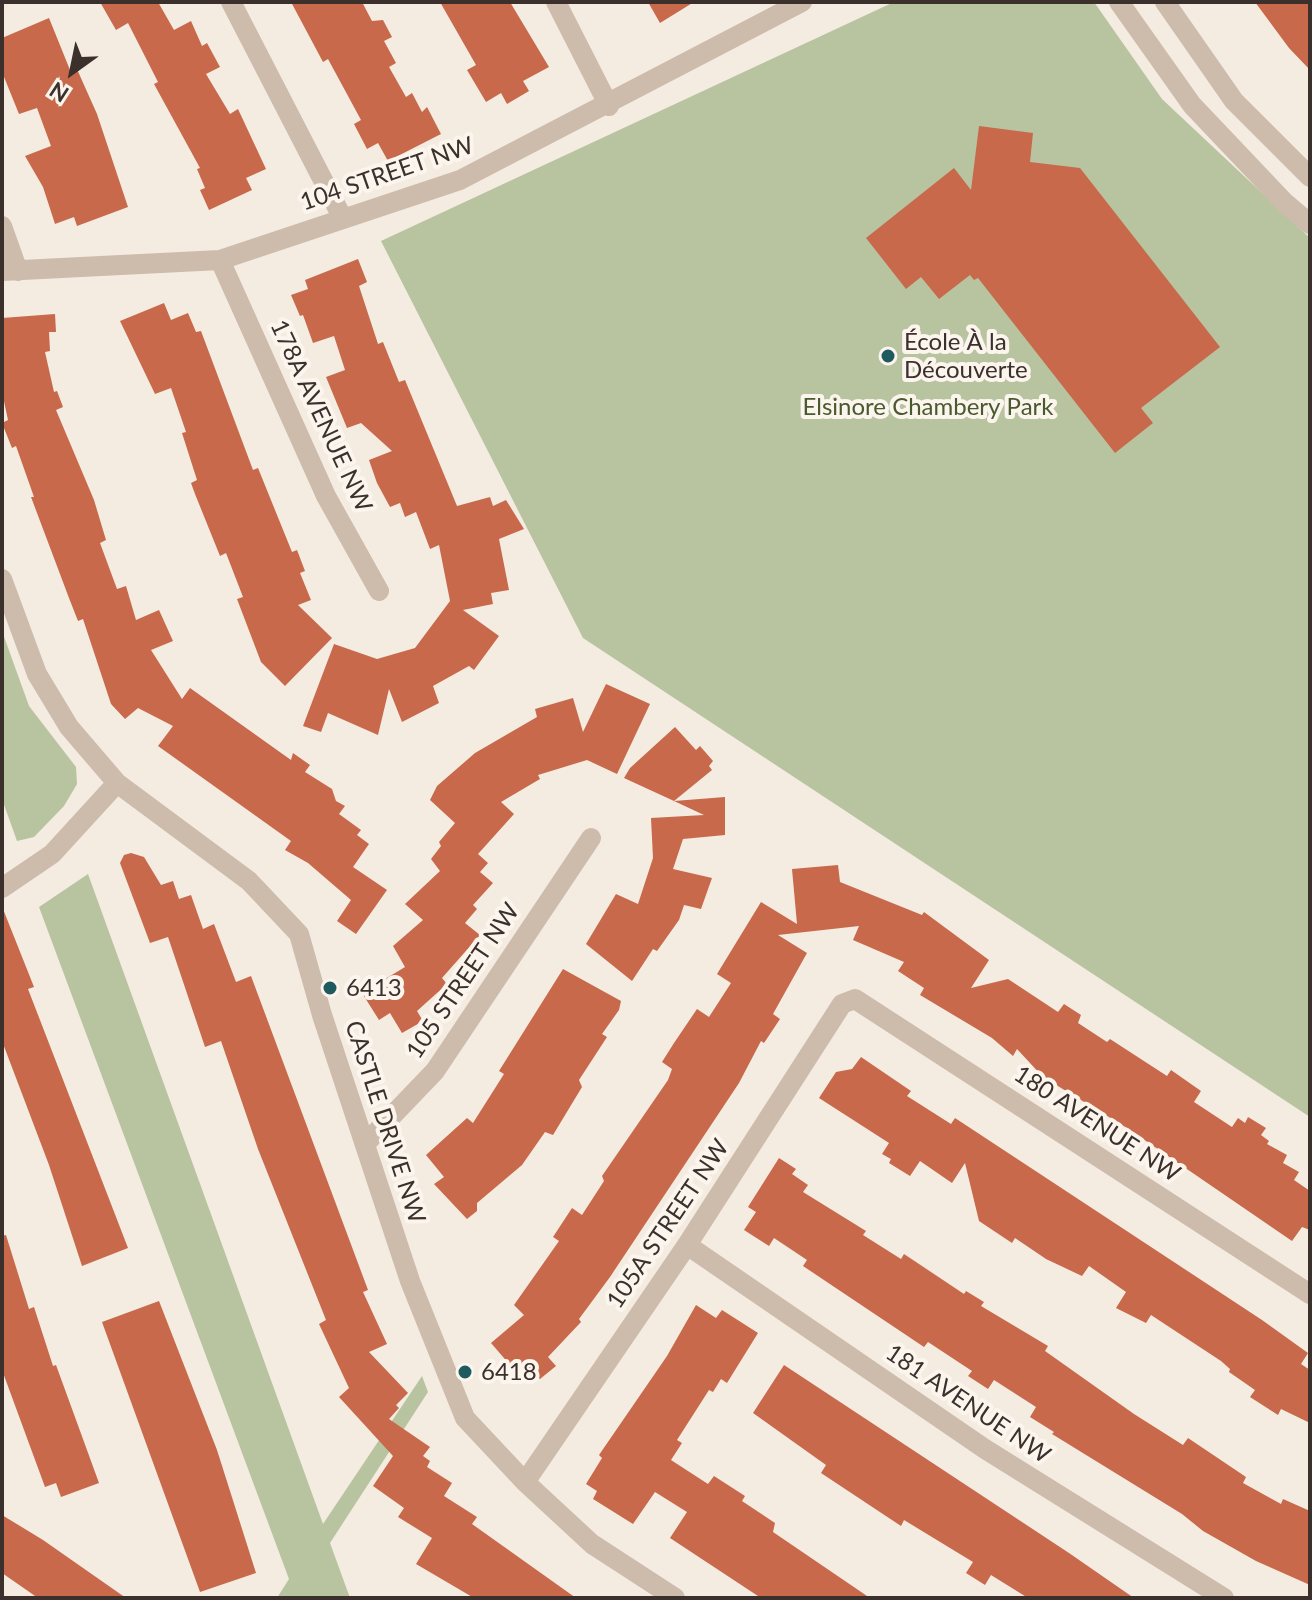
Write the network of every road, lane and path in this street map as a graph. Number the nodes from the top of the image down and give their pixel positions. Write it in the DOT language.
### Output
graph roads {
  1 [pos="231,2"];
  2 [pos="556,2"];
  3 [pos="802,2"];
  4 [pos="1119,2"];
  5 [pos="1165,2"];
  6 [pos="609,106"];
  7 [pos="1310,177"];
  8 [pos="342,217"];
  9 [pos="1310,224"];
  10 [pos="2,226"];
  11 [pos="220,260"];
  12 [pos="10,271"];
  13 [pos="2,579"];
  14 [pos="379,591"];
  15 [pos="117,783"];
  16 [pos="591,838"];
  17 [pos="2,888"];
  18 [pos="855,999"];
  19 [pos="365,1144"];
  20 [pos="687,1245"];
  21 [pos="1310,1294"];
  22 [pos="525,1482"];
  23 [pos="675,1598"];
  24 [pos="1224,1598"];
  1 -- 8 [label="street"];
  2 -- 6 [label="street"];
  3 -- 6 [label="street, 104 STREET NW"];
  4 -- 9 [label="street"];
  5 -- 7 [label="street"];
  6 -- 8 [label="street, 104 STREET NW"];
  8 -- 11 [label="street, 104 STREET NW"];
  10 -- 12 [label="street"];
  11 -- 12 [label="street, 104 STREET NW"];
  11 -- 14 [label="street, 178A AVENUE NW"];
  13 -- 15 [label="street, CASTLE DRIVE NW"];
  15 -- 17 [label="street"];
  15 -- 19 [label="street, CASTLE DRIVE NW"];
  16 -- 19 [label="street, 105 STREET NW"];
  18 -- 20 [label="street, 105A STREET NW"];
  18 -- 21 [label="street, 180 AVENUE NW"];
  19 -- 22 [label="street, CASTLE DRIVE NW"];
  20 -- 22 [label="street, 105A STREET NW"];
  20 -- 24 [label="street, 181 AVENUE NW"];
  22 -- 23 [label="street, CASTLE DRIVE NW"];
}
